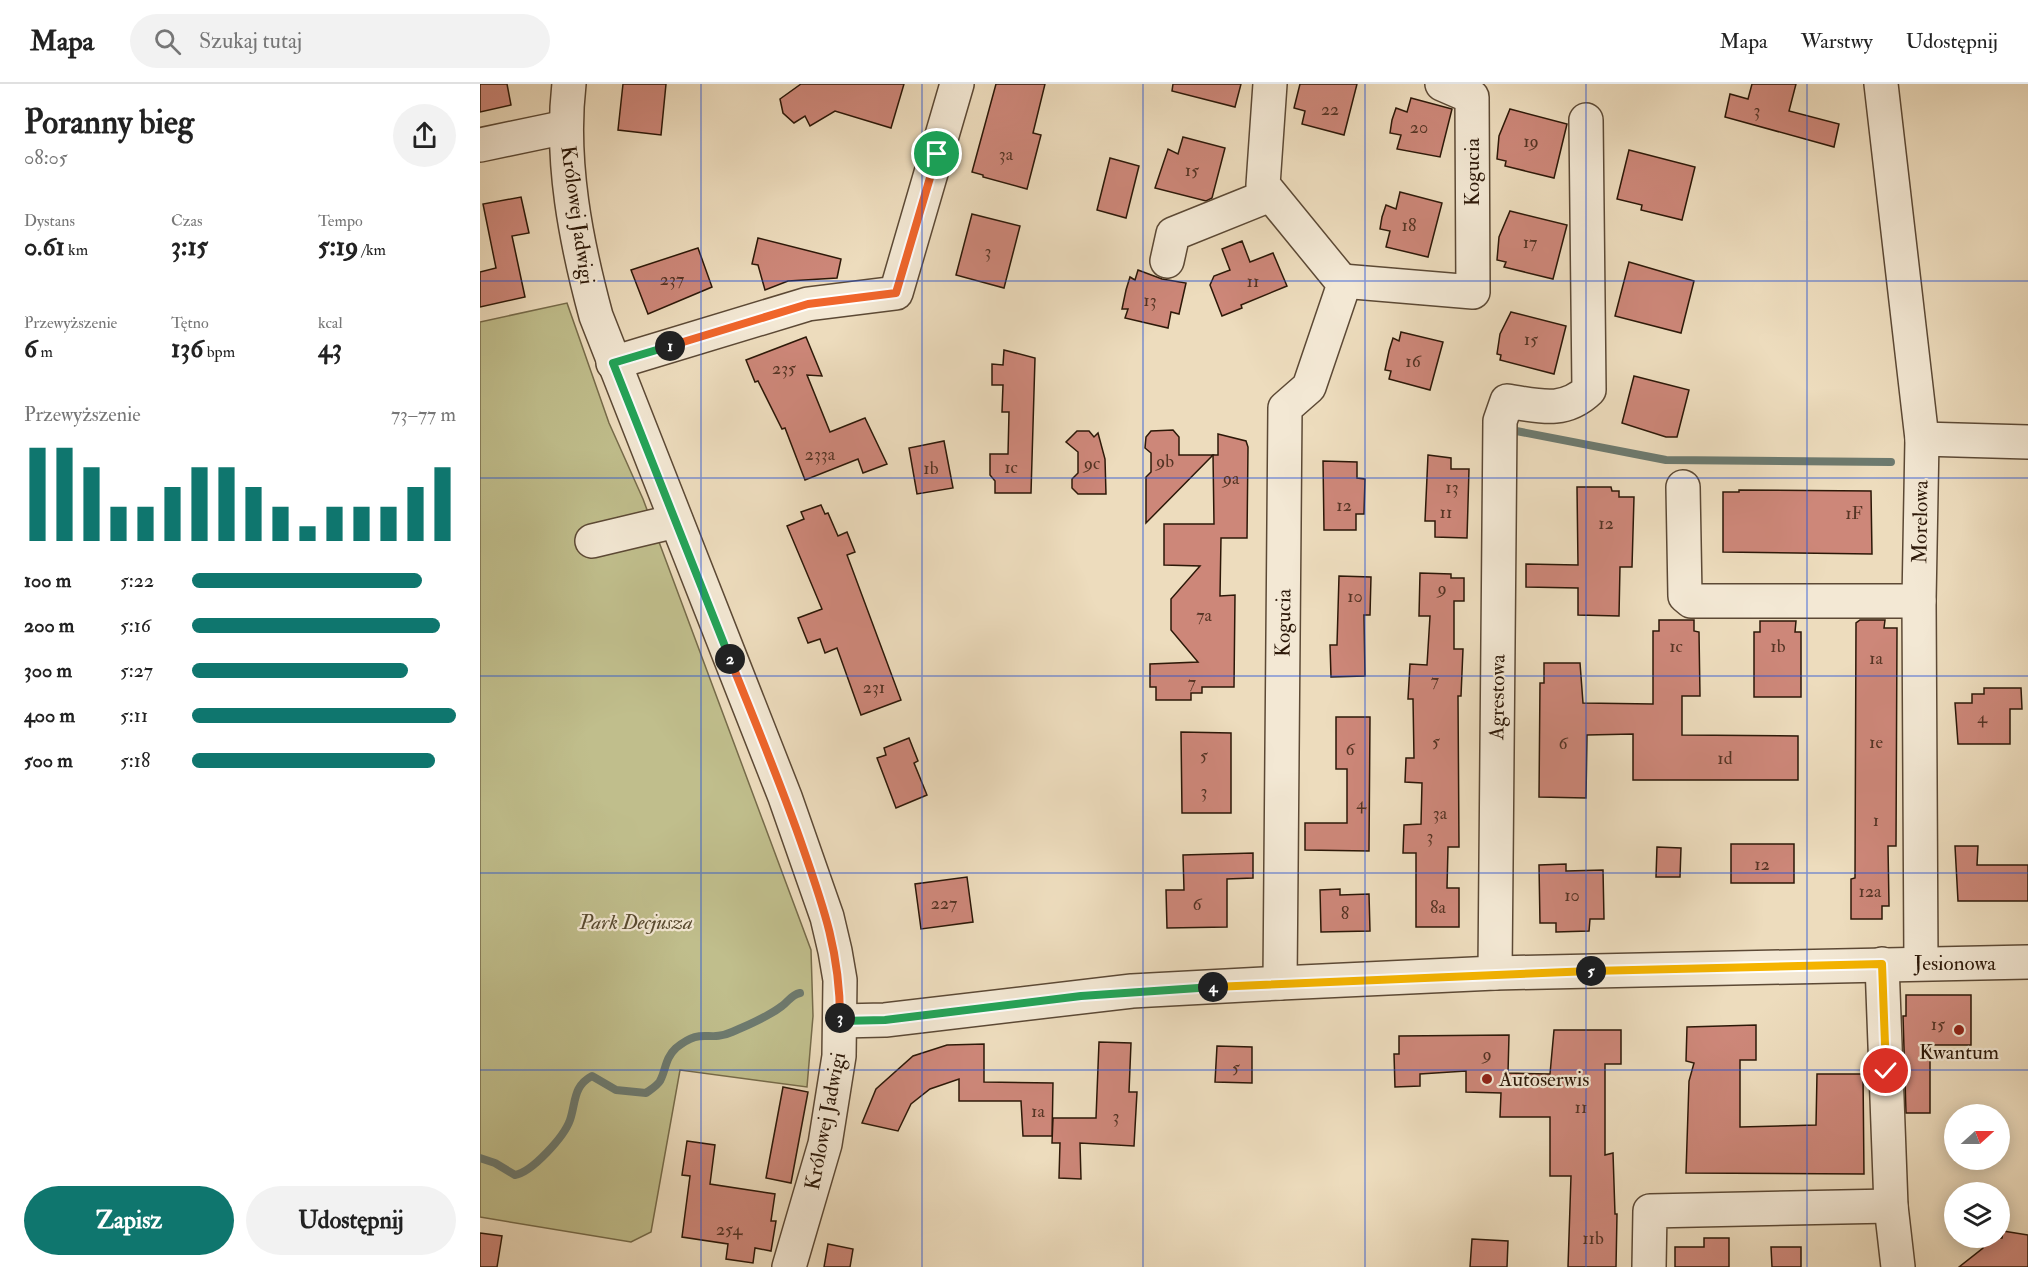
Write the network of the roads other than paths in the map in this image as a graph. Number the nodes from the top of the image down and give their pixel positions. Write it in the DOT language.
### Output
graph roads {
  1 [pos="569,84"];
  2 [pos="957,84"];
  3 [pos="1270,84"];
  4 [pos="1442,84"];
  5 [pos="1881,84"];
  6 [pos="1586,120"];
  7 [pos="566,127"];
  8 [pos="480,145"];
  9 [pos="1270,195"];
  10 [pos="1167,261"];
  11 [pos="1342,281"];
  12 [pos="613,363"];
  13 [pos="1922,439"];
  14 [pos="2028,442"];
  15 [pos="1683,487"];
  16 [pos="676,521"];
  17 [pos="592,541"];
  18 [pos="1919,601"];
  19 [pos="2028,962"];
  20 [pos="1921,963"];
  21 [pos="1882,964"];
  22 [pos="1495,973"];
  23 [pos="1280,983"];
  24 [pos="840,1021"];
  25 [pos="1891,1206"];
  26 [pos="789,1267"];
  27 [pos="1649,1267"];
  28 [pos="1898,1267"];
  1 -- 7 [label="street, Królowej Jadwigi"];
  2 -- 12 [label="street"];
  3 -- 9 [label="street"];
  4 -- 11 [label="street, Kogucia"];
  5 -- 13 [label="street, Morelowa"];
  6 -- 22 [label="street, Agrestowa"];
  7 -- 8 [label="street"];
  7 -- 12 [label="street, Królowej Jadwigi"];
  9 -- 10 [label="street"];
  9 -- 11 [label="street"];
  11 -- 23 [label="street, Kogucia"];
  12 -- 16 [label="street, Królowej Jadwigi"];
  13 -- 14 [label="street"];
  13 -- 18 [label="street, Morelowa"];
  15 -- 18 [label="street"];
  16 -- 17 [label="street"];
  16 -- 24 [label="street, Królowej Jadwigi"];
  18 -- 20 [label="street, Morelowa"];
  19 -- 20 [label="street, Jesionowa"];
  20 -- 21 [label="street, Jesionowa"];
  21 -- 22 [label="street, Jesionowa"];
  21 -- 25 [label="street"];
  22 -- 23 [label="street, Jesionowa"];
  23 -- 24 [label="street, Jesionowa"];
  24 -- 26 [label="street, Królowej Jadwigi"];
  25 -- 27 [label="street"];
  25 -- 28 [label="street"];
}
